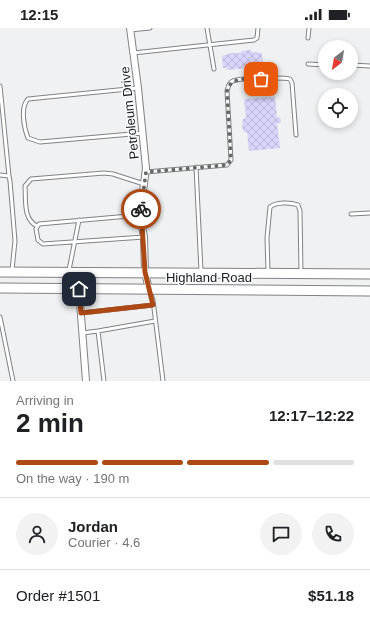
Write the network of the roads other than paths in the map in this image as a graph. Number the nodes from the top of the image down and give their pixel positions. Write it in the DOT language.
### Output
graph roads {
  1 [pos="150,28"];
  2 [pos="207,28"];
  3 [pos="258,28"];
  4 [pos="309,28"];
  5 [pos="130,29"];
  6 [pos="308,38"];
  7 [pos="210,44"];
  8 [pos="133,52"];
  9 [pos="308,64"];
  10 [pos="318,64"];
  11 [pos="358,65"];
  12 [pos="370,66"];
  13 [pos="214,69"];
  14 [pos="0,86"];
  15 [pos="138,88"];
  16 [pos="143,133"];
  17 [pos="296,135"];
  18 [pos="196,168"];
  19 [pos="146,172"];
  20 [pos="0,175"];
  21 [pos="9,176"];
  22 [pos="144,184"];
  23 [pos="370,213"];
  24 [pos="351,214"];
  25 [pos="140,215"];
  26 [pos="79,220"];
  27 [pos="37,226"];
  28 [pos="144,237"];
  29 [pos="76,242"];
  30 [pos="0,272"];
  31 [pos="12,272"];
  32 [pos="69,272"];
  33 [pos="145,272"];
  34 [pos="201,273"];
  35 [pos="268,273"];
  36 [pos="301,273"];
  37 [pos="370,274"];
  38 [pos="0,288"];
  39 [pos="79,289"];
  40 [pos="149,290"];
  41 [pos="370,291"];
  42 [pos="153,305"];
  43 [pos="81,313"];
  44 [pos="0,318"];
  45 [pos="155,321"];
  46 [pos="98,331"];
  47 [pos="82,333"];
  48 [pos="13,381"];
  49 [pos="86,381"];
  50 [pos="104,381"];
  51 [pos="163,381"];
  1 -- 5 [label="lane"];
  2 -- 7 [label="lane"];
  3 -- 7 [label="lane"];
  4 -- 6 [label="lane"];
  5 -- 8 [label="street, Petroleum Drive"];
  7 -- 8 [label="lane"];
  7 -- 13 [label="lane"];
  8 -- 15 [label="street, Petroleum Drive"];
  9 -- 10 [label="lane"];
  11 -- 12 [label="lane"];
  14 -- 21 [label="lane"];
  15 -- 16 [label="street, Petroleum Drive"];
  15 -- 16 [label="lane"];
  16 -- 19 [label="street, Petroleum Drive"];
  17 -- 18 [label="lane"];
  18 -- 19 [label="lane"];
  18 -- 34 [label="lane"];
  19 -- 22 [label="street, Petroleum Drive"];
  20 -- 21 [label="lane"];
  21 -- 31 [label="lane"];
  22 -- 25 [label="street, Petroleum Drive"];
  22 -- 27 [label="lane"];
  23 -- 24 [label="lane"];
  25 -- 26 [label="lane"];
  25 -- 28 [label="street, Petroleum Drive"];
  26 -- 27 [label="lane"];
  26 -- 29 [label="lane"];
  27 -- 29 [label="lane"];
  28 -- 29 [label="lane"];
  28 -- 33 [label="street, Petroleum Drive"];
  29 -- 32 [label="lane"];
  30 -- 31 [label="main road, Highland Road"];
  31 -- 32 [label="main road, Highland Road"];
  32 -- 33 [label="main road, Highland Road"];
  33 -- 34 [label="main road, Highland Road"];
  33 -- 40 [label="street, Petroleum Drive"];
  34 -- 35 [label="main road, Highland Road"];
  35 -- 36 [label="main road, Highland Road"];
  35 -- 36 [label="lane"];
  36 -- 37 [label="main road, Highland Road"];
  38 -- 39 [label="main road, Highland Road"];
  39 -- 40 [label="main road, Highland Road"];
  39 -- 43 [label="street"];
  40 -- 41 [label="main road, Highland Road"];
  40 -- 42 [label="lane"];
  42 -- 43 [label="lane"];
  42 -- 45 [label="lane"];
  43 -- 47 [label="street"];
  44 -- 48 [label="lane"];
  45 -- 46 [label="lane"];
  45 -- 51 [label="lane"];
  46 -- 47 [label="lane"];
  46 -- 50 [label="lane"];
  47 -- 49 [label="street"];
}
